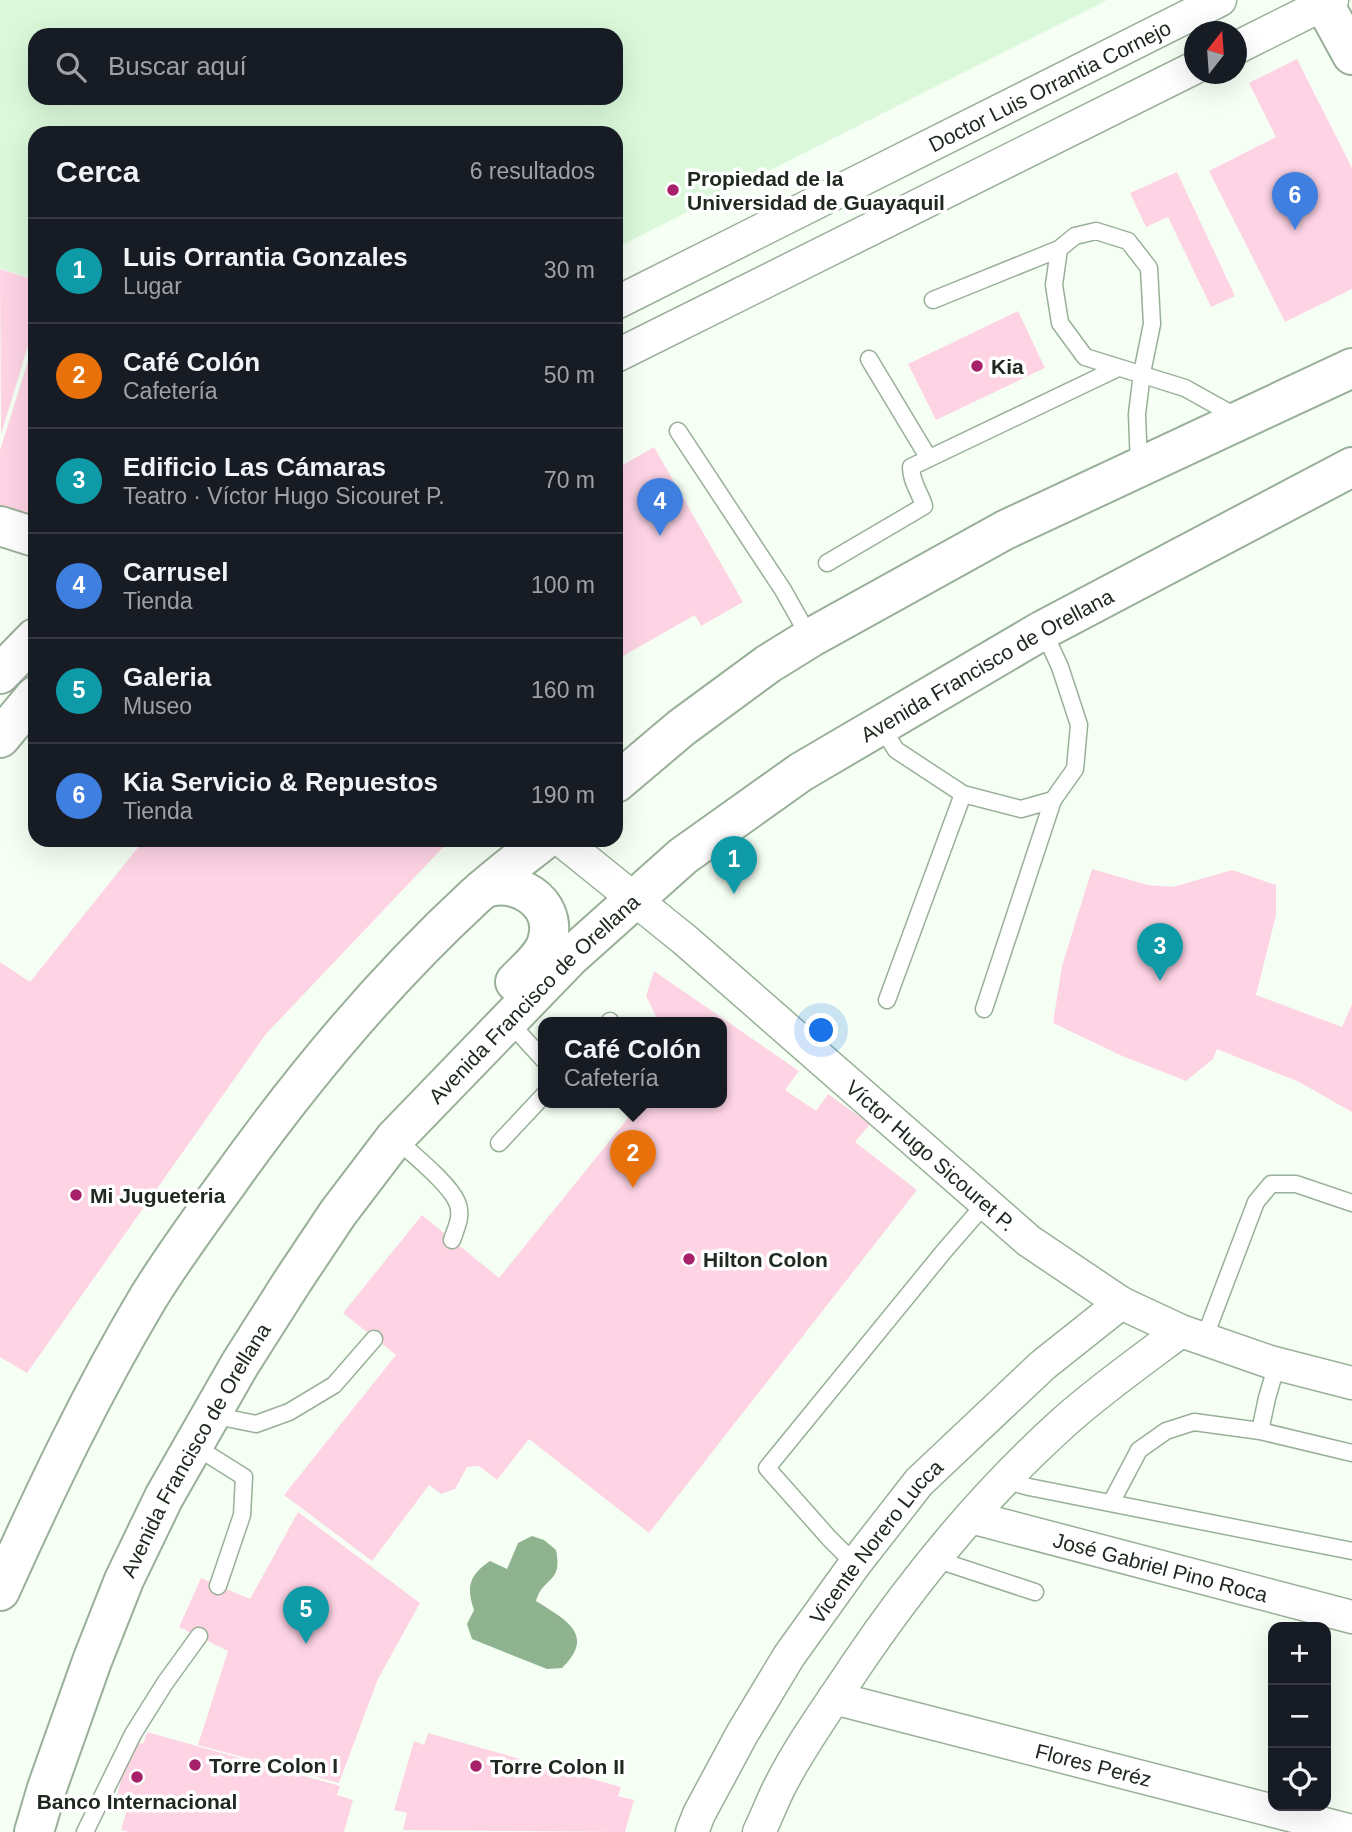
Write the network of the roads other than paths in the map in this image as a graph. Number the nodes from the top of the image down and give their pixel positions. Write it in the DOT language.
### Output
graph roads {
  1 [pos="1220,0"];
  2 [pos="1326,1"];
  3 [pos="1247,43"];
  4 [pos="1352,55"];
  5 [pos="1184,73"];
  6 [pos="1059,249"];
  7 [pos="623,299"];
  8 [pos="933,300"];
  9 [pos="623,353"];
  10 [pos="869,359"];
  11 [pos="1118,368"];
  12 [pos="1352,368"];
  13 [pos="1142,373"];
  14 [pos="1242,420"];
  15 [pos="678,431"];
  16 [pos="928,457"];
  17 [pos="1352,467"];
  18 [pos="1139,468"];
  19 [pos="0,526"];
  20 [pos="28,535"];
  21 [pos="827,563"];
  22 [pos="1043,631"];
  23 [pos="810,638"];
  24 [pos="28,645"];
  25 [pos="0,674"];
  26 [pos="28,704"];
  27 [pos="881,725"];
  28 [pos="0,738"];
  29 [pos="623,775"];
  30 [pos="963,794"];
  31 [pos="1053,800"];
  32 [pos="535,847"];
  33 [pos="570,847"];
  34 [pos="483,889"];
  35 [pos="635,900"];
  36 [pos="887,1000"];
  37 [pos="985,1009"];
  38 [pos="508,1021"];
  39 [pos="538,1054"];
  40 [pos="538,1101"];
  41 [pos="395,1138"];
  42 [pos="499,1143"];
  43 [pos="1352,1203"];
  44 [pos="985,1204"];
  45 [pos="452,1240"];
  46 [pos="1121,1303"];
  47 [pos="1192,1335"];
  48 [pos="374,1339"];
  49 [pos="1278,1364"];
  50 [pos="1352,1383"];
  51 [pos="202,1430"];
  52 [pos="1260,1431"];
  53 [pos="1352,1453"];
  54 [pos="1004,1480"];
  55 [pos="1111,1503"];
  56 [pos="971,1517"];
  57 [pos="1352,1551"];
  58 [pos="935,1559"];
  59 [pos="855,1564"];
  60 [pos="218,1586"];
  61 [pos="0,1591"];
  62 [pos="1035,1592"];
  63 [pos="1352,1617"];
  64 [pos="199,1636"];
  65 [pos="834,1698"];
  66 [pos="1352,1831"];
  67 [pos="34,1832"];
  68 [pos="85,1832"];
  69 [pos="692,1832"];
  70 [pos="760,1832"];
  1 -- 7 [label="street, Doctor Luis Orrantia Cornejo"];
  2 -- 3 [label="street"];
  2 -- 4 [label="main road"];
  5 -- 9 [label="street"];
  6 -- 8 [label="lane"];
  6 -- 11 [label="lane"];
  6 -- 13 [label="lane"];
  10 -- 16 [label="lane"];
  11 -- 13 [label="lane"];
  11 -- 16 [label="lane"];
  12 -- 14 [label="main road"];
  13 -- 14 [label="lane"];
  13 -- 18 [label="lane"];
  14 -- 18 [label="main road"];
  15 -- 23 [label="lane"];
  16 -- 21 [label="lane"];
  17 -- 22 [label="main road, Avenida Francisco de Orellana"];
  18 -- 23 [label="main road"];
  19 -- 20 [label="main road"];
  22 -- 27 [label="main road, Avenida Francisco de Orellana"];
  22 -- 31 [label="lane"];
  23 -- 29 [label="main road"];
  24 -- 25 [label="main road"];
  26 -- 28 [label="main road"];
  27 -- 30 [label="lane"];
  27 -- 35 [label="main road, Avenida Francisco de Orellana"];
  30 -- 31 [label="lane"];
  30 -- 36 [label="lane"];
  31 -- 37 [label="lane"];
  32 -- 34 [label="main road"];
  33 -- 35 [label="street, Víctor Hugo Sicouret P."];
  34 -- 41 [label="main road"];
  34 -- 61 [label="main road"];
  35 -- 38 [label="main road, Avenida Francisco de Orellana"];
  35 -- 44 [label="street, Víctor Hugo Sicouret P."];
  38 -- 39 [label="lane"];
  38 -- 41 [label="main road, Avenida Francisco de Orellana"];
  40 -- 42 [label="lane"];
  41 -- 45 [label="lane"];
  41 -- 51 [label="main road, Avenida Francisco de Orellana"];
  43 -- 47 [label="lane"];
  44 -- 46 [label="street, Víctor Hugo Sicouret P."];
  44 -- 59 [label="lane"];
  46 -- 47 [label="street, Víctor Hugo Sicouret P."];
  46 -- 59 [label="street, Vicente Norero Lucca"];
  47 -- 49 [label="street, Víctor Hugo Sicouret P."];
  47 -- 54 [label="street"];
  48 -- 51 [label="lane"];
  49 -- 50 [label="street, Víctor Hugo Sicouret P."];
  49 -- 52 [label="lane"];
  51 -- 60 [label="lane"];
  51 -- 67 [label="main road, Avenida Francisco de Orellana"];
  52 -- 53 [label="lane"];
  52 -- 55 [label="lane"];
  54 -- 55 [label="lane"];
  54 -- 56 [label="street"];
  55 -- 57 [label="lane"];
  56 -- 58 [label="street"];
  56 -- 63 [label="street, José Gabriel Pino Roca"];
  58 -- 62 [label="lane"];
  58 -- 65 [label="street"];
  59 -- 69 [label="street, Vicente Norero Lucca"];
  64 -- 68 [label="lane"];
  65 -- 66 [label="street, Flores Peréz"];
  65 -- 70 [label="street"];
}
